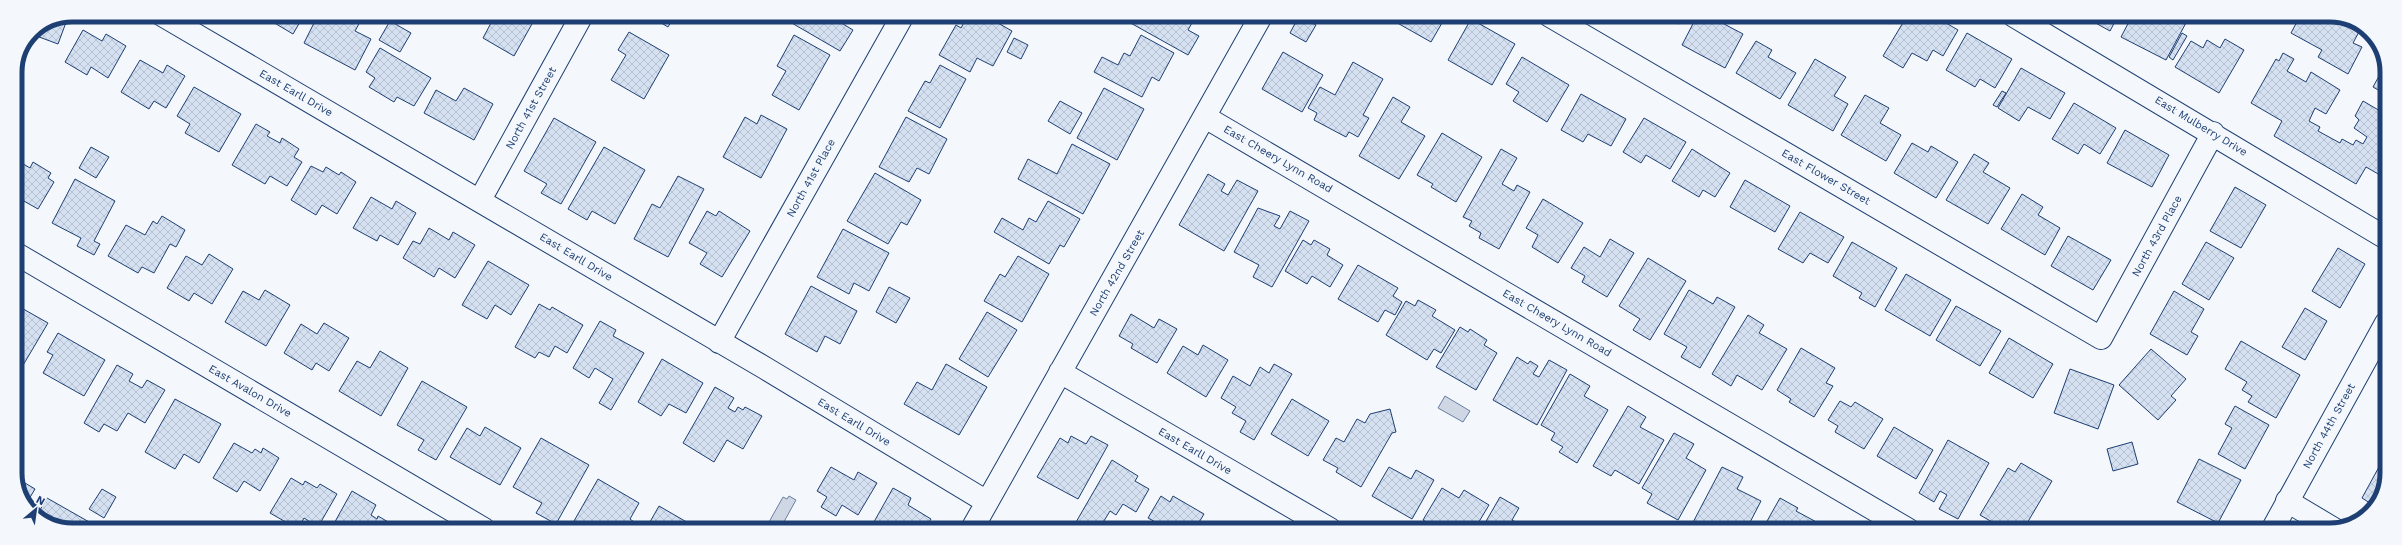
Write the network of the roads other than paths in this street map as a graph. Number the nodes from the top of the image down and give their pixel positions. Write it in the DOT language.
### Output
graph roads {
  1 [pos="174,22"];
  2 [pos="578,22"];
  3 [pos="899,22"];
  4 [pos="1258,22"];
  5 [pos="1560,22"];
  6 [pos="2024,22"];
  7 [pos="1205,117"];
  8 [pos="2213,133"];
  9 [pos="480,200"];
  10 [pos="2380,234"];
  11 [pos="22,257"];
  12 [pos="2380,334"];
  13 [pos="2101,338"];
  14 [pos="719,342"];
  15 [pos="1060,372"];
  16 [pos="2287,501"];
  17 [pos="987,502"];
  18 [pos="474,523"];
  19 [pos="975,523"];
  20 [pos="1318,523"];
  21 [pos="1898,523"];
  22 [pos="2276,523"];
  23 [pos="2324,523"];
  1 -- 9 [label="street, East Earll Drive"];
  2 -- 9 [label="street, North 41st Street"];
  3 -- 14 [label="street, North 41st Place"];
  4 -- 7 [label="street, North 42nd Street"];
  5 -- 13 [label="street, East Flower Street"];
  6 -- 8 [label="street, East Mulberry Drive"];
  7 -- 15 [label="street, North 42nd Street"];
  7 -- 21 [label="street, East Cheery Lynn Road"];
  8 -- 10 [label="street, East Mulberry Drive"];
  8 -- 13 [label="street, North 43rd Place"];
  9 -- 14 [label="street, East Earll Drive"];
  11 -- 18 [label="street, East Avalon Drive"];
  12 -- 16 [label="street, North 44th Street"];
  14 -- 17 [label="street, East Earll Drive"];
  15 -- 17 [label="street, North 42nd Street"];
  15 -- 20 [label="street, East Earll Drive"];
  16 -- 22 [label="street, North 44th Street"];
  16 -- 23 [label="street"];
  17 -- 19 [label="street, North 42nd Street"];
}
